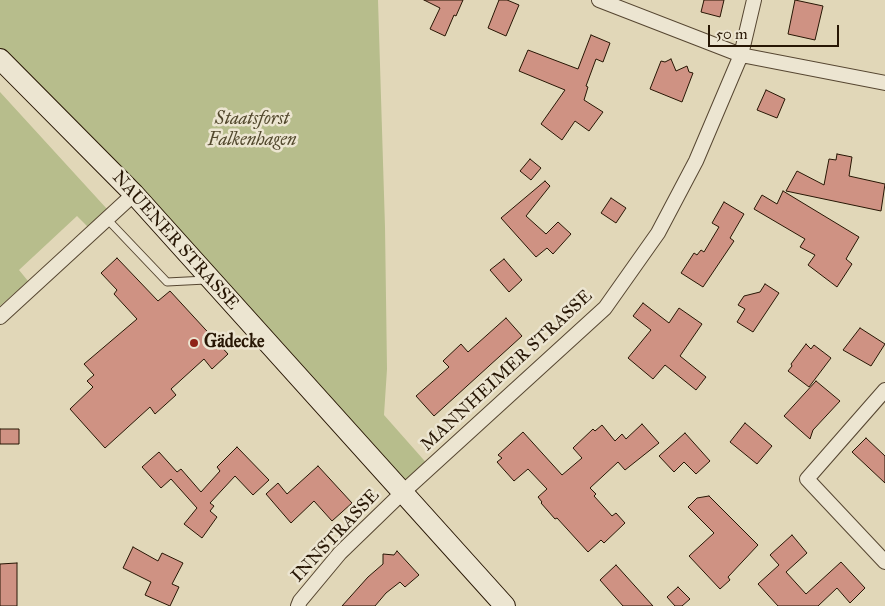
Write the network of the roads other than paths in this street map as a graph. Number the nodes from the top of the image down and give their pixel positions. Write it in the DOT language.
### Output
graph roads {
  1 [pos="599,0"];
  2 [pos="754,0"];
  3 [pos="741,55"];
  4 [pos="0,59"];
  5 [pos="885,83"];
  6 [pos="134,194"];
  7 [pos="108,219"];
  8 [pos="212,280"];
  9 [pos="0,318"];
  10 [pos="885,390"];
  11 [pos="402,493"];
  12 [pos="885,562"];
  13 [pos="298,606"];
  14 [pos="506,606"];
  1 -- 3 [label="street"];
  2 -- 3 [label="street, MANNHEIMER STRASSE"];
  3 -- 5 [label="street"];
  3 -- 11 [label="street, MANNHEIMER STRASSE"];
  4 -- 6 [label="main road, NAUENER STRASSE"];
  6 -- 7 [label="street"];
  6 -- 8 [label="main road, NAUENER STRASSE"];
  7 -- 8 [label="lane"];
  7 -- 9 [label="street"];
  8 -- 11 [label="main road, NAUENER STRASSE"];
  10 -- 12 [label="street"];
  11 -- 13 [label="street, INNSTRASSE"];
  11 -- 14 [label="main road, NAUENER STRASSE"];
}
